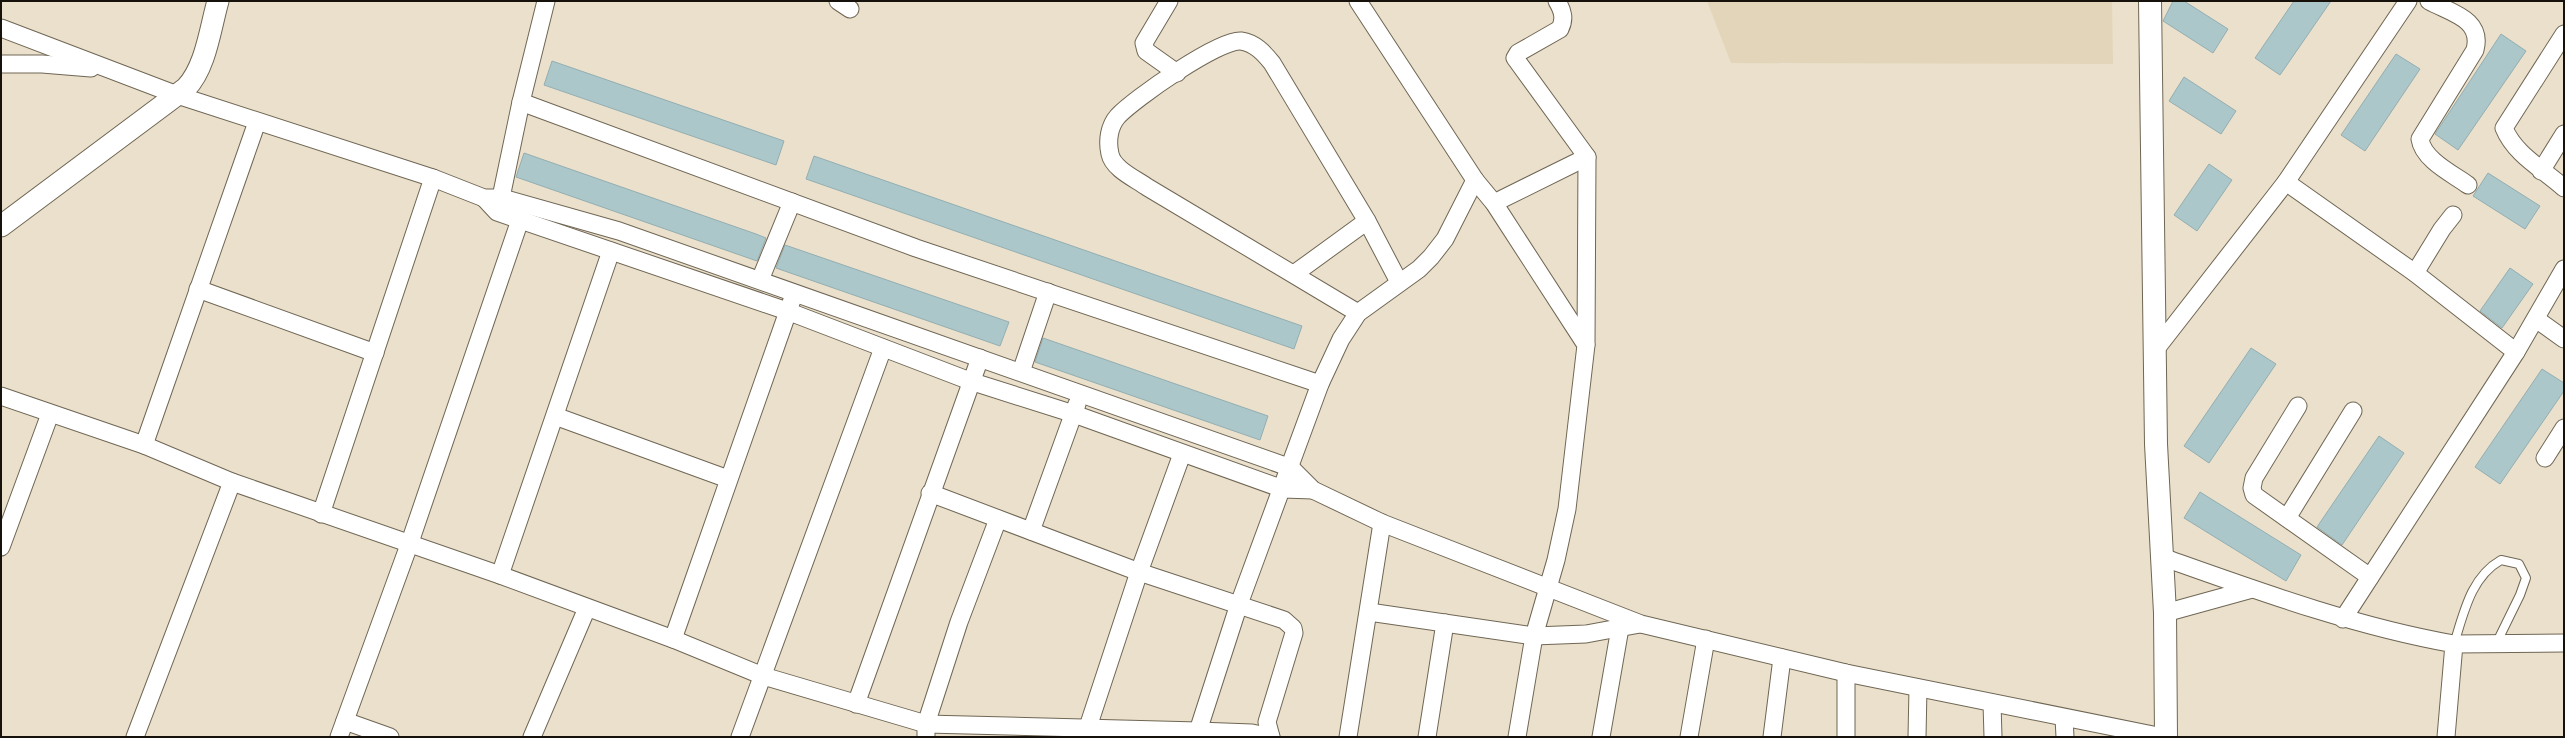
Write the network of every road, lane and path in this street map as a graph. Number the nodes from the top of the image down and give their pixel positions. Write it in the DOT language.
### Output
graph roads {
  1 [pos="218,1"];
  2 [pos="546,1"];
  3 [pos="1168,1"];
  4 [pos="1358,1"];
  5 [pos="1557,1"];
  6 [pos="2150,1"];
  7 [pos="2408,1"];
  8 [pos="2429,1"];
  9 [pos="1,28"];
  10 [pos="2564,34"];
  11 [pos="1,64"];
  12 [pos="112,70"];
  13 [pos="1177,73"];
  14 [pos="177,95"];
  15 [pos="521,102"];
  16 [pos="257,122"];
  17 [pos="2564,134"];
  18 [pos="1587,157"];
  19 [pos="2541,171"];
  20 [pos="433,178"];
  21 [pos="1475,180"];
  22 [pos="2286,182"];
  23 [pos="2468,185"];
  24 [pos="2564,188"];
  25 [pos="792,202"];
  26 [pos="1494,203"];
  27 [pos="500,205"];
  28 [pos="2454,215"];
  29 [pos="520,220"];
  30 [pos="1367,221"];
  31 [pos="1,226"];
  32 [pos="611,251"];
  33 [pos="2564,269"];
  34 [pos="1294,274"];
  35 [pos="2415,274"];
  36 [pos="760,280"];
  37 [pos="1399,282"];
  38 [pos="198,290"];
  39 [pos="795,292"];
  40 [pos="1048,292"];
  41 [pos="787,311"];
  42 [pos="1358,313"];
  43 [pos="2536,319"];
  44 [pos="2564,339"];
  45 [pos="1586,345"];
  46 [pos="883,348"];
  47 [pos="2156,349"];
  48 [pos="375,352"];
  49 [pos="2516,352"];
  50 [pos="980,358"];
  51 [pos="1021,372"];
  52 [pos="970,381"];
  53 [pos="1320,384"];
  54 [pos="1081,394"];
  55 [pos="1,396"];
  56 [pos="2298,406"];
  57 [pos="2353,411"];
  58 [pos="50,414"];
  59 [pos="1074,414"];
  60 [pos="555,416"];
  61 [pos="2564,428"];
  62 [pos="144,445"];
  63 [pos="1182,454"];
  64 [pos="2545,458"];
  65 [pos="1291,468"];
  66 [pos="728,479"];
  67 [pos="232,482"];
  68 [pos="1283,489"];
  69 [pos="1313,490"];
  70 [pos="930,493"];
  71 [pos="322,514"];
  72 [pos="2287,518"];
  73 [pos="998,519"];
  74 [pos="1382,523"];
  75 [pos="1031,531"];
  76 [pos="409,545"];
  77 [pos="1,547"];
  78 [pos="2162,557"];
  79 [pos="1140,572"];
  80 [pos="500,576"];
  81 [pos="2370,577"];
  82 [pos="1548,589"];
  83 [pos="2252,589"];
  84 [pos="1238,604"];
  85 [pos="587,608"];
  86 [pos="1369,612"];
  87 [pos="2164,613"];
  88 [pos="2343,619"];
  89 [pos="1445,623"];
  90 [pos="1641,624"];
  91 [pos="1620,628"];
  92 [pos="1534,636"];
  93 [pos="673,639"];
  94 [pos="1706,639"];
  95 [pos="2564,643"];
  96 [pos="2454,644"];
  97 [pos="2496,645"];
  98 [pos="1782,658"];
  99 [pos="1846,673"];
  100 [pos="763,676"];
  101 [pos="1918,688"];
  102 [pos="1992,703"];
  103 [pos="856,704"];
  104 [pos="2064,718"];
  105 [pos="345,721"];
  106 [pos="1088,727"];
  107 [pos="926,731"];
  108 [pos="1198,731"];
  109 [pos="1269,732"];
  110 [pos="1252,735"];
  111 [pos="537,736"];
  112 [pos="135,737"];
  113 [pos="339,737"];
  114 [pos="390,737"];
  115 [pos="740,737"];
  116 [pos="1348,737"];
  117 [pos="1427,737"];
  118 [pos="1517,737"];
  119 [pos="1600,737"];
  120 [pos="1689,737"];
  121 [pos="1772,737"];
  122 [pos="1846,737"];
  123 [pos="1918,737"];
  124 [pos="1993,737"];
  125 [pos="2065,737"];
  126 [pos="2163,737"];
  127 [pos="2166,737"];
  128 [pos="2446,737"];
  1 -- 14 [label="street"];
  2 -- 15 [label="street"];
  3 -- 13 [label="street"];
  4 -- 21 [label="street"];
  5 -- 18 [label="street"];
  6 -- 47 [label="main road"];
  7 -- 22 [label="street"];
  8 -- 23 [label="street"];
  9 -- 12 [label="street"];
  10 -- 19 [label="street"];
  11 -- 12 [label="street"];
  12 -- 14 [label="street"];
  13 -- 30 [label="street"];
  13 -- 34 [label="street"];
  14 -- 16 [label="street"];
  14 -- 31 [label="street"];
  15 -- 25 [label="street"];
  15 -- 27 [label="street"];
  16 -- 20 [label="street"];
  16 -- 38 [label="street"];
  17 -- 19 [label="street"];
  18 -- 26 [label="street"];
  18 -- 45 [label="street"];
  19 -- 24 [label="street"];
  20 -- 27 [label="street"];
  20 -- 48 [label="street"];
  21 -- 26 [label="street"];
  21 -- 37 [label="street"];
  22 -- 35 [label="street"];
  22 -- 47 [label="street"];
  25 -- 36 [label="street"];
  25 -- 40 [label="street"];
  26 -- 45 [label="street"];
  27 -- 29 [label="street"];
  27 -- 36 [label="street"];
  28 -- 35 [label="street"];
  29 -- 32 [label="street"];
  29 -- 76 [label="street"];
  30 -- 34 [label="street"];
  30 -- 37 [label="street"];
  32 -- 41 [label="street"];
  32 -- 60 [label="street"];
  33 -- 43 [label="street"];
  34 -- 42 [label="street"];
  35 -- 49 [label="street"];
  36 -- 39 [label="street"];
  37 -- 42 [label="street"];
  38 -- 48 [label="street"];
  38 -- 62 [label="street"];
  39 -- 41 [label="street"];
  39 -- 50 [label="street"];
  40 -- 51 [label="street"];
  40 -- 53 [label="street"];
  41 -- 46 [label="street"];
  41 -- 66 [label="street"];
  42 -- 53 [label="street"];
  43 -- 44 [label="street"];
  43 -- 49 [label="street"];
  45 -- 82 [label="street"];
  46 -- 52 [label="street"];
  46 -- 100 [label="street"];
  47 -- 78 [label="main road"];
  48 -- 71 [label="street"];
  49 -- 81 [label="street"];
  50 -- 51 [label="street"];
  50 -- 52 [label="street"];
  51 -- 54 [label="street"];
  52 -- 59 [label="street"];
  52 -- 70 [label="street"];
  53 -- 65 [label="street"];
  54 -- 59 [label="street"];
  54 -- 65 [label="street"];
  55 -- 58 [label="street"];
  56 -- 72 [label="street"];
  57 -- 72 [label="street"];
  58 -- 62 [label="street"];
  58 -- 77 [label="street"];
  59 -- 63 [label="street"];
  59 -- 75 [label="street"];
  60 -- 66 [label="street"];
  60 -- 80 [label="street"];
  61 -- 64 [label="street"];
  62 -- 67 [label="street"];
  63 -- 68 [label="street"];
  63 -- 79 [label="street"];
  65 -- 68 [label="street"];
  65 -- 69 [label="street"];
  66 -- 93 [label="street"];
  67 -- 71 [label="street"];
  67 -- 112 [label="street"];
  68 -- 69 [label="street"];
  68 -- 84 [label="street"];
  69 -- 74 [label="street"];
  70 -- 73 [label="street"];
  70 -- 103 [label="street"];
  71 -- 76 [label="street"];
  72 -- 81 [label="street"];
  73 -- 75 [label="street"];
  73 -- 107 [label="street"];
  74 -- 82 [label="street"];
  74 -- 86 [label="street"];
  75 -- 79 [label="street"];
  76 -- 80 [label="street"];
  76 -- 105 [label="street"];
  78 -- 83 [label="street"];
  78 -- 87 [label="main road"];
  79 -- 84 [label="street"];
  79 -- 106 [label="street"];
  80 -- 85 [label="street"];
  81 -- 88 [label="street"];
  82 -- 90 [label="street"];
  82 -- 92 [label="street"];
  83 -- 87 [label="street"];
  83 -- 88 [label="street"];
  84 -- 108 [label="street"];
  84 -- 109 [label="street"];
  85 -- 93 [label="street"];
  85 -- 111 [label="street"];
  86 -- 89 [label="street"];
  86 -- 116 [label="street"];
  87 -- 127 [label="main road"];
  88 -- 96 [label="street"];
  89 -- 92 [label="street"];
  89 -- 117 [label="street"];
  90 -- 91 [label="street"];
  90 -- 94 [label="street"];
  91 -- 92 [label="street"];
  91 -- 119 [label="street"];
  92 -- 118 [label="street"];
  93 -- 100 [label="street"];
  94 -- 98 [label="street"];
  94 -- 120 [label="street"];
  95 -- 97 [label="street"];
  96 -- 97 [label="street"];
  96 -- 97 [label="lane"];
  96 -- 128 [label="street"];
  98 -- 99 [label="street"];
  98 -- 121 [label="street"];
  99 -- 101 [label="street"];
  99 -- 122 [label="street"];
  100 -- 103 [label="street"];
  100 -- 115 [label="street"];
  101 -- 102 [label="street"];
  101 -- 123 [label="street"];
  102 -- 104 [label="street"];
  102 -- 124 [label="street"];
  103 -- 107 [label="street"];
  104 -- 125 [label="street"];
  104 -- 126 [label="street"];
  105 -- 113 [label="street"];
  105 -- 114 [label="street"];
  106 -- 107 [label="street"];
  106 -- 108 [label="street"];
  108 -- 110 [label="street"];
  109 -- 110 [label="street"];
}
